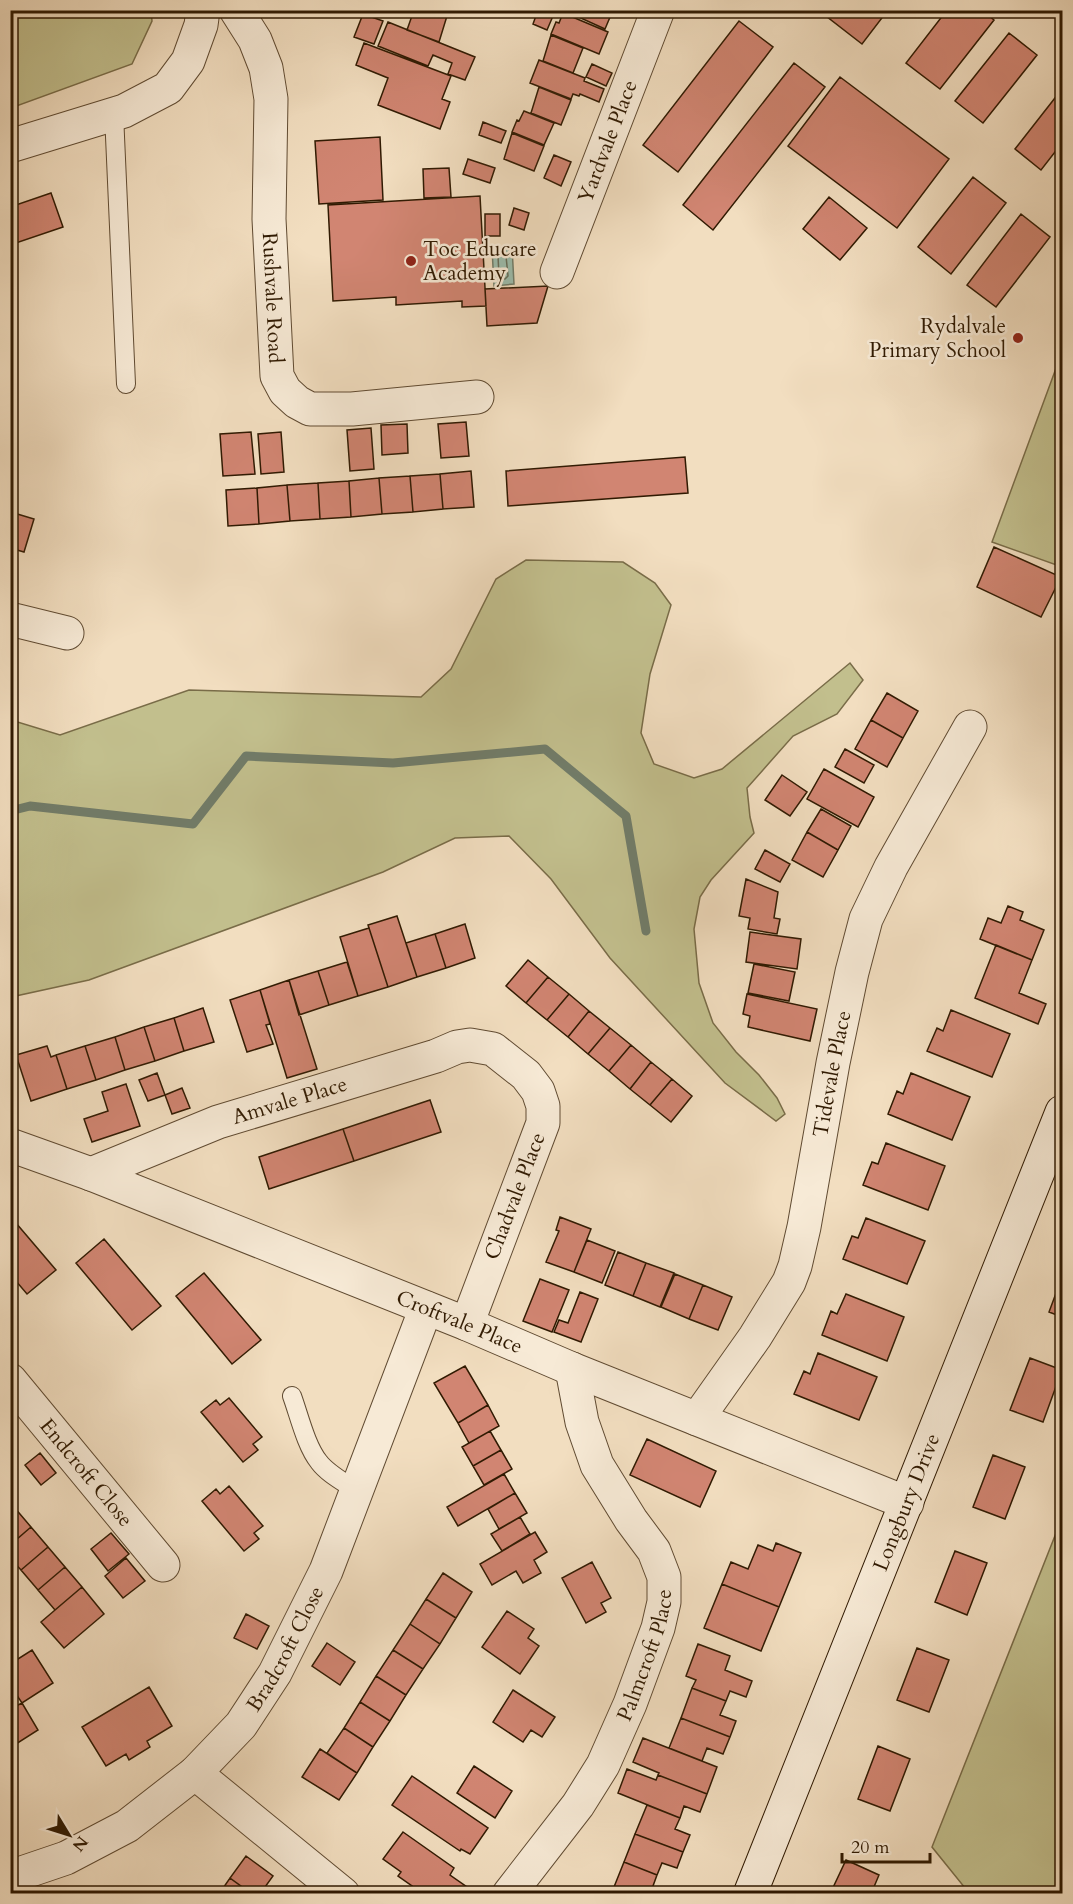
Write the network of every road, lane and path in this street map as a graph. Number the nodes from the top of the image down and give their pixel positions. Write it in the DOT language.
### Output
graph roads {
  1 [pos="203,10"];
  2 [pos="236,10"];
  3 [pos="658,10"];
  4 [pos="114,114"];
  5 [pos="10,146"];
  6 [pos="557,272"];
  7 [pos="126,384"];
  8 [pos="477,397"];
  9 [pos="10,619"];
  10 [pos="67,633"];
  11 [pos="970,727"];
  12 [pos="493,1049"];
  13 [pos="1062,1112"];
  14 [pos="10,1145"];
  15 [pos="91,1174"];
  16 [pos="426,1308"];
  17 [pos="467,1324"];
  18 [pos="572,1369"];
  19 [pos="10,1380"];
  20 [pos="292,1396"];
  21 [pos="697,1419"];
  22 [pos="357,1491"];
  23 [pos="907,1503"];
  24 [pos="163,1565"];
  25 [pos="195,1773"];
  26 [pos="10,1877"];
  27 [pos="343,1893"];
  28 [pos="509,1893"];
  29 [pos="750,1893"];
  1 -- 4 [label="street"];
  2 -- 8 [label="street, Rushvale Road"];
  3 -- 6 [label="street, Yardvale Place"];
  4 -- 5 [label="street"];
  4 -- 7 [label="lane"];
  9 -- 10 [label="street"];
  11 -- 21 [label="street, Tidevale Place"];
  12 -- 15 [label="street, Amvale Place"];
  12 -- 17 [label="street, Chadvale Place"];
  13 -- 23 [label="street, Longbury Drive"];
  14 -- 15 [label="street, Croftvale Place"];
  15 -- 16 [label="street, Croftvale Place"];
  16 -- 17 [label="street, Croftvale Place"];
  16 -- 22 [label="street, Bradcroft Close"];
  17 -- 18 [label="street, Croftvale Place"];
  18 -- 21 [label="street, Croftvale Place"];
  18 -- 28 [label="street, Palmcroft Place"];
  19 -- 24 [label="street, Endcroft Close"];
  20 -- 22 [label="lane"];
  21 -- 23 [label="street, Croftvale Place"];
  22 -- 25 [label="street, Bradcroft Close"];
  23 -- 29 [label="street, Longbury Drive"];
  25 -- 26 [label="street, Bradcroft Close"];
  25 -- 27 [label="street"];
}
